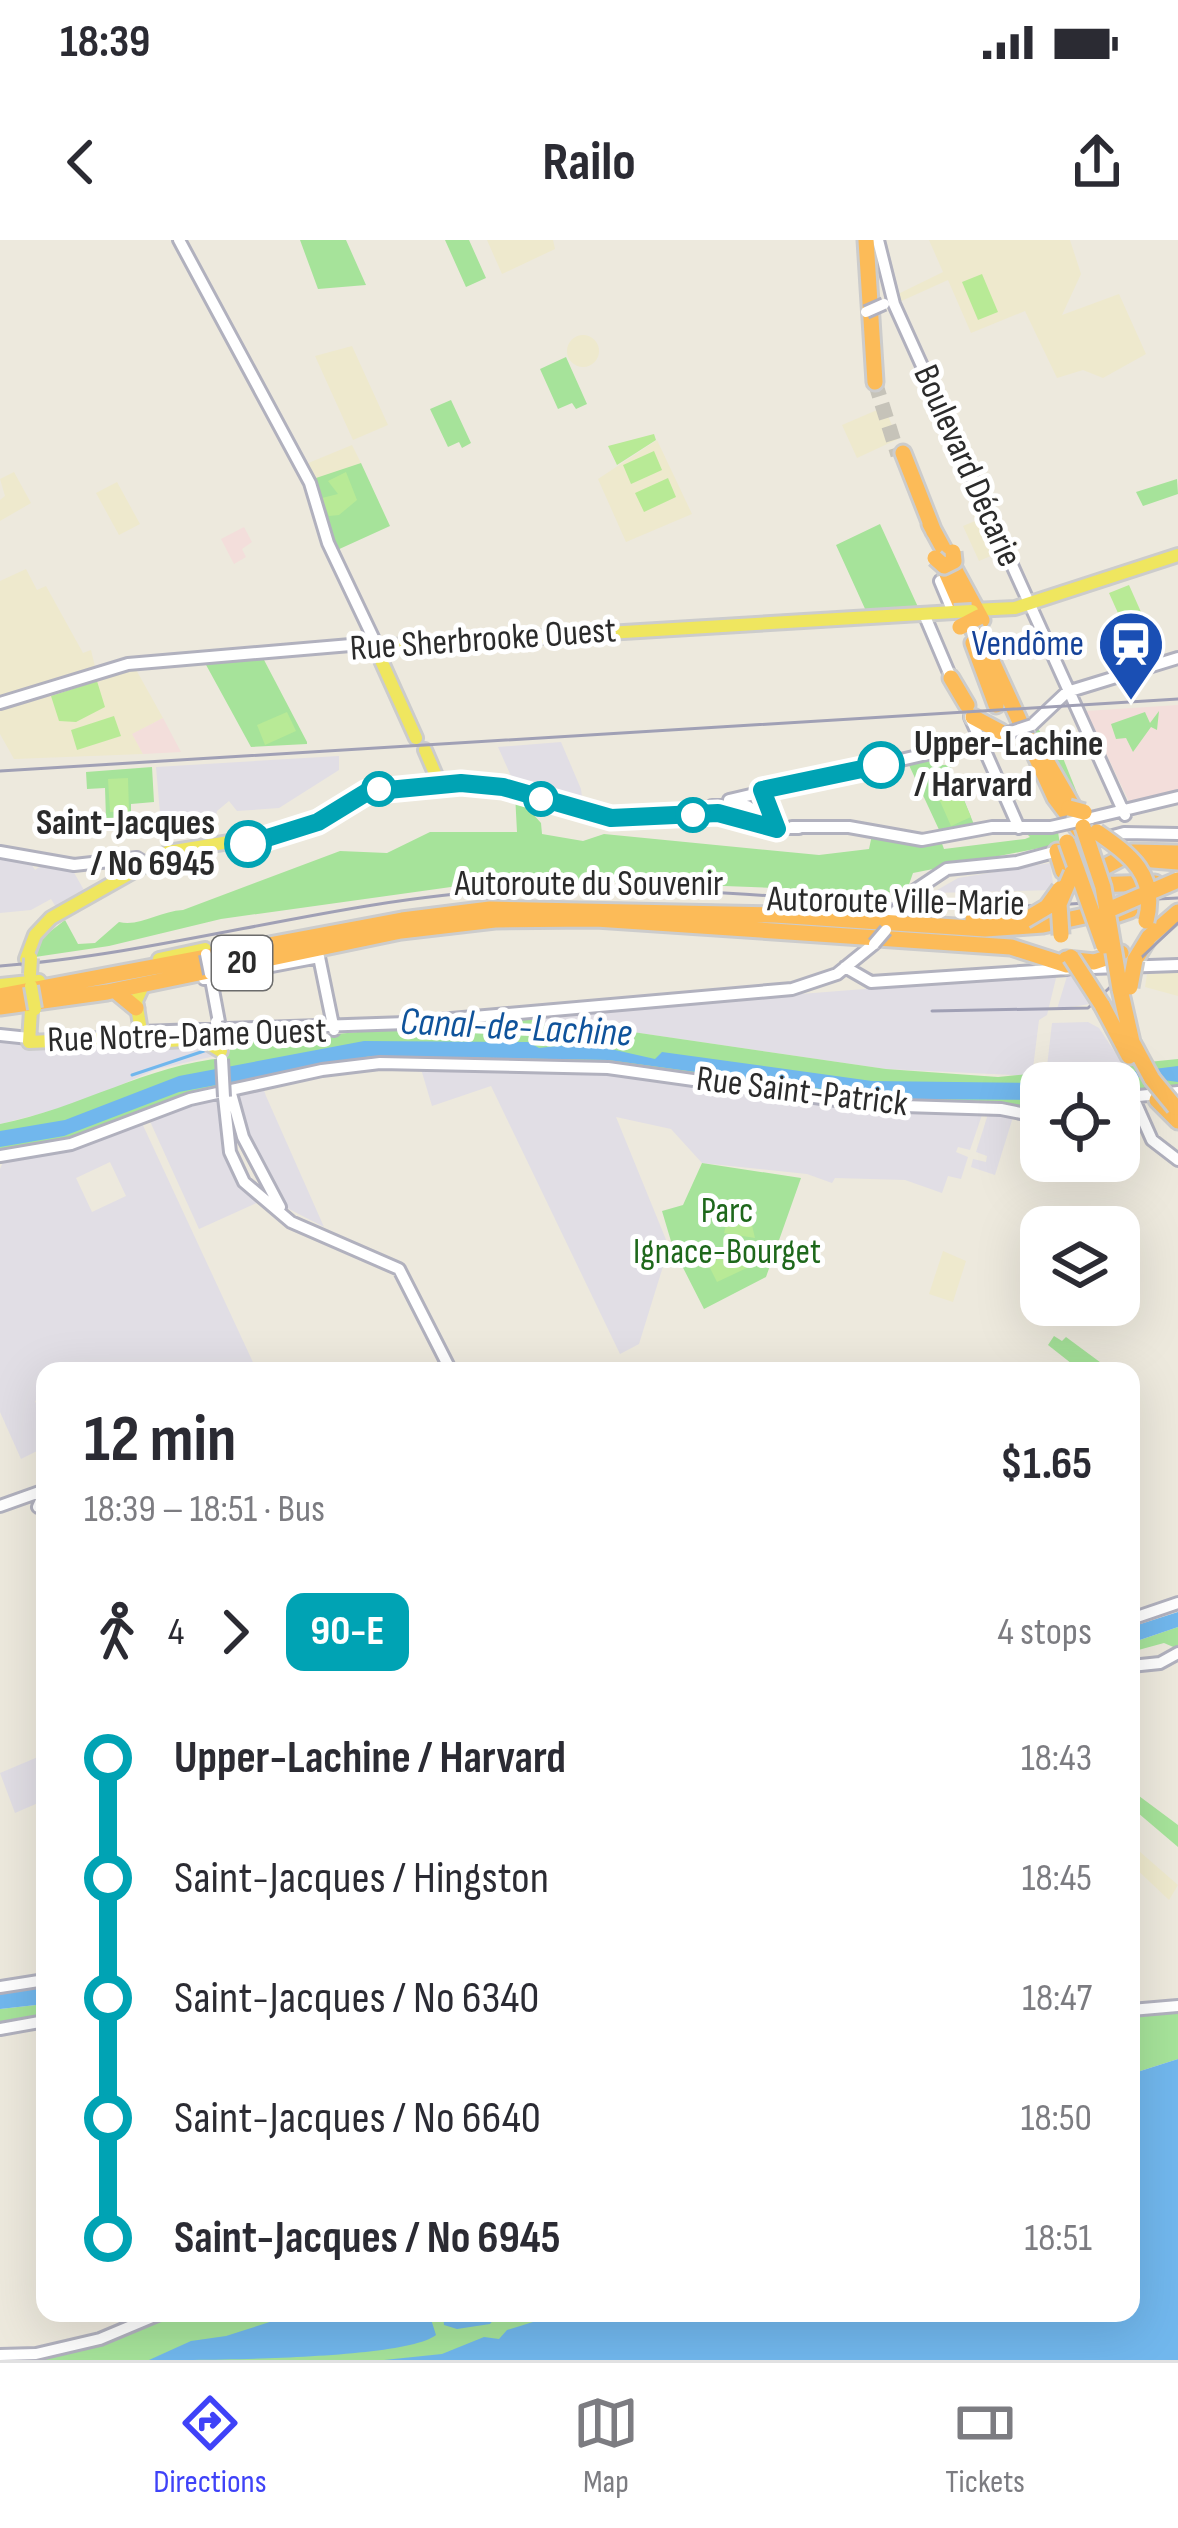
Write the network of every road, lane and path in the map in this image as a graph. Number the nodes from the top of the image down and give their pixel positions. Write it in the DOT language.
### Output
graph roads {
  1 [pos="179,240"];
  2 [pos="869,242"];
  3 [pos="889,300"];
  4 [pos="878,381"];
  5 [pos="908,484"];
  6 [pos="929,499"];
  7 [pos="931,551"];
  8 [pos="1178,555"];
  9 [pos="940,581"];
  10 [pos="1030,604"];
  11 [pos="925,614"];
  12 [pos="970,615"];
  13 [pos="977,642"];
  14 [pos="375,645"];
  15 [pos="1178,658"];
  16 [pos="1070,691"];
  17 [pos="963,701"];
  18 [pos="0,703"];
  19 [pos="996,705"];
  20 [pos="1016,731"];
  21 [pos="981,741"];
  22 [pos="1029,765"];
  23 [pos="436,784"];
  24 [pos="762,790"];
  25 [pos="1178,799"];
  26 [pos="707,807"];
  27 [pos="1127,812"];
  28 [pos="680,816"];
  29 [pos="777,827"];
  30 [pos="1019,828"];
  31 [pos="1072,832"];
  32 [pos="1178,847"];
  33 [pos="178,850"];
  34 [pos="0,852"];
  35 [pos="1111,859"];
  36 [pos="122,860"];
  37 [pos="149,865"];
  38 [pos="1065,881"];
  39 [pos="1178,882"];
  40 [pos="1178,912"];
  41 [pos="1078,914"];
  42 [pos="820,917"];
  43 [pos="1105,917"];
  44 [pos="406,919"];
  45 [pos="893,921"];
  46 [pos="752,922"];
  47 [pos="452,924"];
  48 [pos="945,943"];
  49 [pos="244,944"];
  50 [pos="204,952"];
  51 [pos="1127,956"];
  52 [pos="319,957"];
  53 [pos="154,960"];
  54 [pos="1069,961"];
  55 [pos="1178,965"];
  56 [pos="844,966"];
  57 [pos="247,969"];
  58 [pos="97,979"];
  59 [pos="207,979"];
  60 [pos="29,980"];
  61 [pos="0,985"];
  62 [pos="141,990"];
  63 [pos="119,994"];
  64 [pos="1117,994"];
  65 [pos="0,995"];
  66 [pos="0,1007"];
  67 [pos="136,1008"];
  68 [pos="334,1028"];
  69 [pos="136,1036"];
  70 [pos="0,1037"];
  71 [pos="31,1040"];
  72 [pos="221,1045"];
  73 [pos="1130,1045"];
  74 [pos="1145,1076"];
  75 [pos="1178,1092"];
  76 [pos="227,1093"];
  77 [pos="1140,1096"];
  78 [pos="1178,1109"];
  79 [pos="1020,1113"];
  80 [pos="1140,1120"];
  81 [pos="1178,1120"];
  82 [pos="229,1142"];
  83 [pos="2,1158"];
  84 [pos="1178,1160"];
  85 [pos="256,1168"];
  86 [pos="244,1177"];
  87 [pos="286,1214"];
  88 [pos="449,1362"];
  89 [pos="450,1362"];
  90 [pos="36,1499"];
  91 [pos="0,1508"];
  92 [pos="1178,1605"];
  93 [pos="1140,1618"];
  94 [pos="1178,1653"];
  95 [pos="1140,1665"];
  96 [pos="36,1978"];
  97 [pos="0,1984"];
  98 [pos="1178,2005"];
  99 [pos="1140,2007"];
  100 [pos="36,2023"];
  101 [pos="0,2029"];
  102 [pos="141,2322"];
  103 [pos="0,2355"];
  1 -- 14 [label="main road"];
  2 -- 3 [label="main road, Boulevard Décarie"];
  2 -- 3 [label="main road, bridge"];
  2 -- 4 [label="highway"];
  3 -- 10 [label="main road, Boulevard Décarie"];
  5 -- 7 [label="highway"];
  5 -- 12 [label="highway"];
  5 -- 12 [label="highway"];
  6 -- 7 [label="highway, bridge"];
  7 -- 9 [label="highway"];
  8 -- 10 [label="main road, Rue Sherbrooke Ouest"];
  9 -- 12 [label="main road"];
  10 -- 12 [label="main road, Rue Sherbrooke Ouest"];
  10 -- 16 [label="main road, Boulevard Décarie"];
  11 -- 12 [label="main road, Rue Sherbrooke Ouest"];
  11 -- 14 [label="main road, Rue Sherbrooke Ouest"];
  11 -- 17 [label="main road"];
  12 -- 13 [label="highway"];
  12 -- 19 [label="highway"];
  12 -- 20 [label="highway"];
  12 -- 31 [label="highway"];
  13 -- 22 [label="highway"];
  13 -- 31 [label="highway"];
  14 -- 18 [label="main road, Rue Sherbrooke Ouest"];
  14 -- 23 [label="main road"];
  15 -- 16 [label="main road"];
  16 -- 20 [label="main road"];
  16 -- 27 [label="main road, Boulevard Décarie"];
  17 -- 20 [label="highway"];
  17 -- 21 [label="main road"];
  20 -- 21 [label="main road"];
  20 -- 22 [label="highway"];
  20 -- 31 [label="highway"];
  20 -- 31 [label="highway"];
  21 -- 24 [label="main road"];
  21 -- 30 [label="main road"];
  22 -- 31 [label="highway"];
  23 -- 28 [label="main road"];
  23 -- 33 [label="main road"];
  24 -- 26 [label="main road"];
  24 -- 29 [label="main road"];
  25 -- 27 [label="main road"];
  26 -- 28 [label="main road"];
  26 -- 29 [label="main road"];
  27 -- 31 [label="main road"];
  28 -- 29 [label="main road"];
  29 -- 30 [label="main road"];
  30 -- 31 [label="main road"];
  31 -- 32 [label="main road"];
  31 -- 32 [label="highway"];
  31 -- 35 [label="highway, bridge"];
  31 -- 38 [label="highway, bridge"];
  31 -- 39 [label="highway"];
  31 -- 45 [label="main road, bridge"];
  31 -- 51 [label="highway, bridge"];
  31 -- 64 [label="highway, bridge"];
  32 -- 35 [label="highway"];
  32 -- 38 [label="highway"];
  33 -- 36 [label="main road"];
  33 -- 37 [label="main road"];
  34 -- 36 [label="main road"];
  35 -- 39 [label="highway"];
  36 -- 37 [label="main road"];
  37 -- 60 [label="main road"];
  38 -- 45 [label="highway, bridge"];
  38 -- 54 [label="highway, bridge"];
  39 -- 43 [label="highway, Autoroute Ville-Marie, bridge"];
  39 -- 46 [label="highway, Autoroute Ville-Marie, bridge"];
  40 -- 51 [label="highway"];
  41 -- 42 [label="highway"];
  42 -- 45 [label="highway, Autoroute Ville-Marie"];
  42 -- 46 [label="highway, Autoroute Ville-Marie"];
  43 -- 45 [label="highway, Autoroute Ville-Marie"];
  43 -- 51 [label="highway"];
  44 -- 46 [label="highway, Autoroute du Souvenir / 20"];
  44 -- 49 [label="highway"];
  44 -- 58 [label="highway, Autoroute du Souvenir / 20"];
  45 -- 56 [label="main road, bridge"];
  46 -- 47 [label="highway, Autoroute du Souvenir / 20"];
  46 -- 48 [label="highway, 20"];
  47 -- 52 [label="highway"];
  47 -- 60 [label="highway, Autoroute du Souvenir / 20"];
  48 -- 51 [label="highway"];
  48 -- 54 [label="highway, 20"];
  49 -- 50 [label="highway"];
  49 -- 57 [label="highway, bridge"];
  50 -- 53 [label="main road"];
  50 -- 59 [label="main road, bridge"];
  51 -- 64 [label="highway, bridge"];
  52 -- 57 [label="main road"];
  52 -- 68 [label="main road"];
  53 -- 58 [label="highway"];
  53 -- 60 [label="main road"];
  54 -- 64 [label="highway, bridge"];
  55 -- 56 [label="main road"];
  56 -- 68 [label="main road, Rue Notre-Dame Ouest"];
  57 -- 59 [label="main road"];
  58 -- 65 [label="highway, Autoroute du Souvenir / 20"];
  59 -- 62 [label="main road"];
  59 -- 72 [label="main road, bridge"];
  60 -- 61 [label="main road"];
  60 -- 63 [label="highway"];
  60 -- 66 [label="highway, Autoroute du Souvenir / 20"];
  60 -- 71 [label="main road"];
  62 -- 63 [label="highway"];
  62 -- 67 [label="main road"];
  63 -- 67 [label="highway"];
  64 -- 73 [label="highway"];
  64 -- 73 [label="highway"];
  64 -- 73 [label="highway"];
  67 -- 69 [label="main road"];
  68 -- 69 [label="main road, Rue Notre-Dame Ouest"];
  69 -- 71 [label="main road, Rue Notre-Dame Ouest"];
  69 -- 72 [label="main road"];
  70 -- 71 [label="main road, Rue Notre-Dame Ouest"];
  72 -- 76 [label="main road, bridge"];
  73 -- 74 [label="highway"];
  74 -- 78 [label="highway, bridge"];
  74 -- 81 [label="highway, bridge"];
  75 -- 77 [label="main road"];
  76 -- 79 [label="main road, Rue Saint-Patrick"];
  76 -- 82 [label="main road"];
  76 -- 83 [label="main road, Rue Saint-Patrick"];
  76 -- 85 [label="main road"];
  80 -- 84 [label="main road"];
  82 -- 86 [label="main road"];
  82 -- 88 [label="main road"];
  85 -- 86 [label="main road"];
  85 -- 87 [label="main road"];
  86 -- 87 [label="main road"];
  87 -- 89 [label="main road"];
  90 -- 91 [label="main road"];
  92 -- 93 [label="main road"];
  94 -- 95 [label="main road"];
  96 -- 97 [label="main road"];
  98 -- 99 [label="main road"];
  100 -- 101 [label="main road"];
  102 -- 103 [label="main road"];
}
